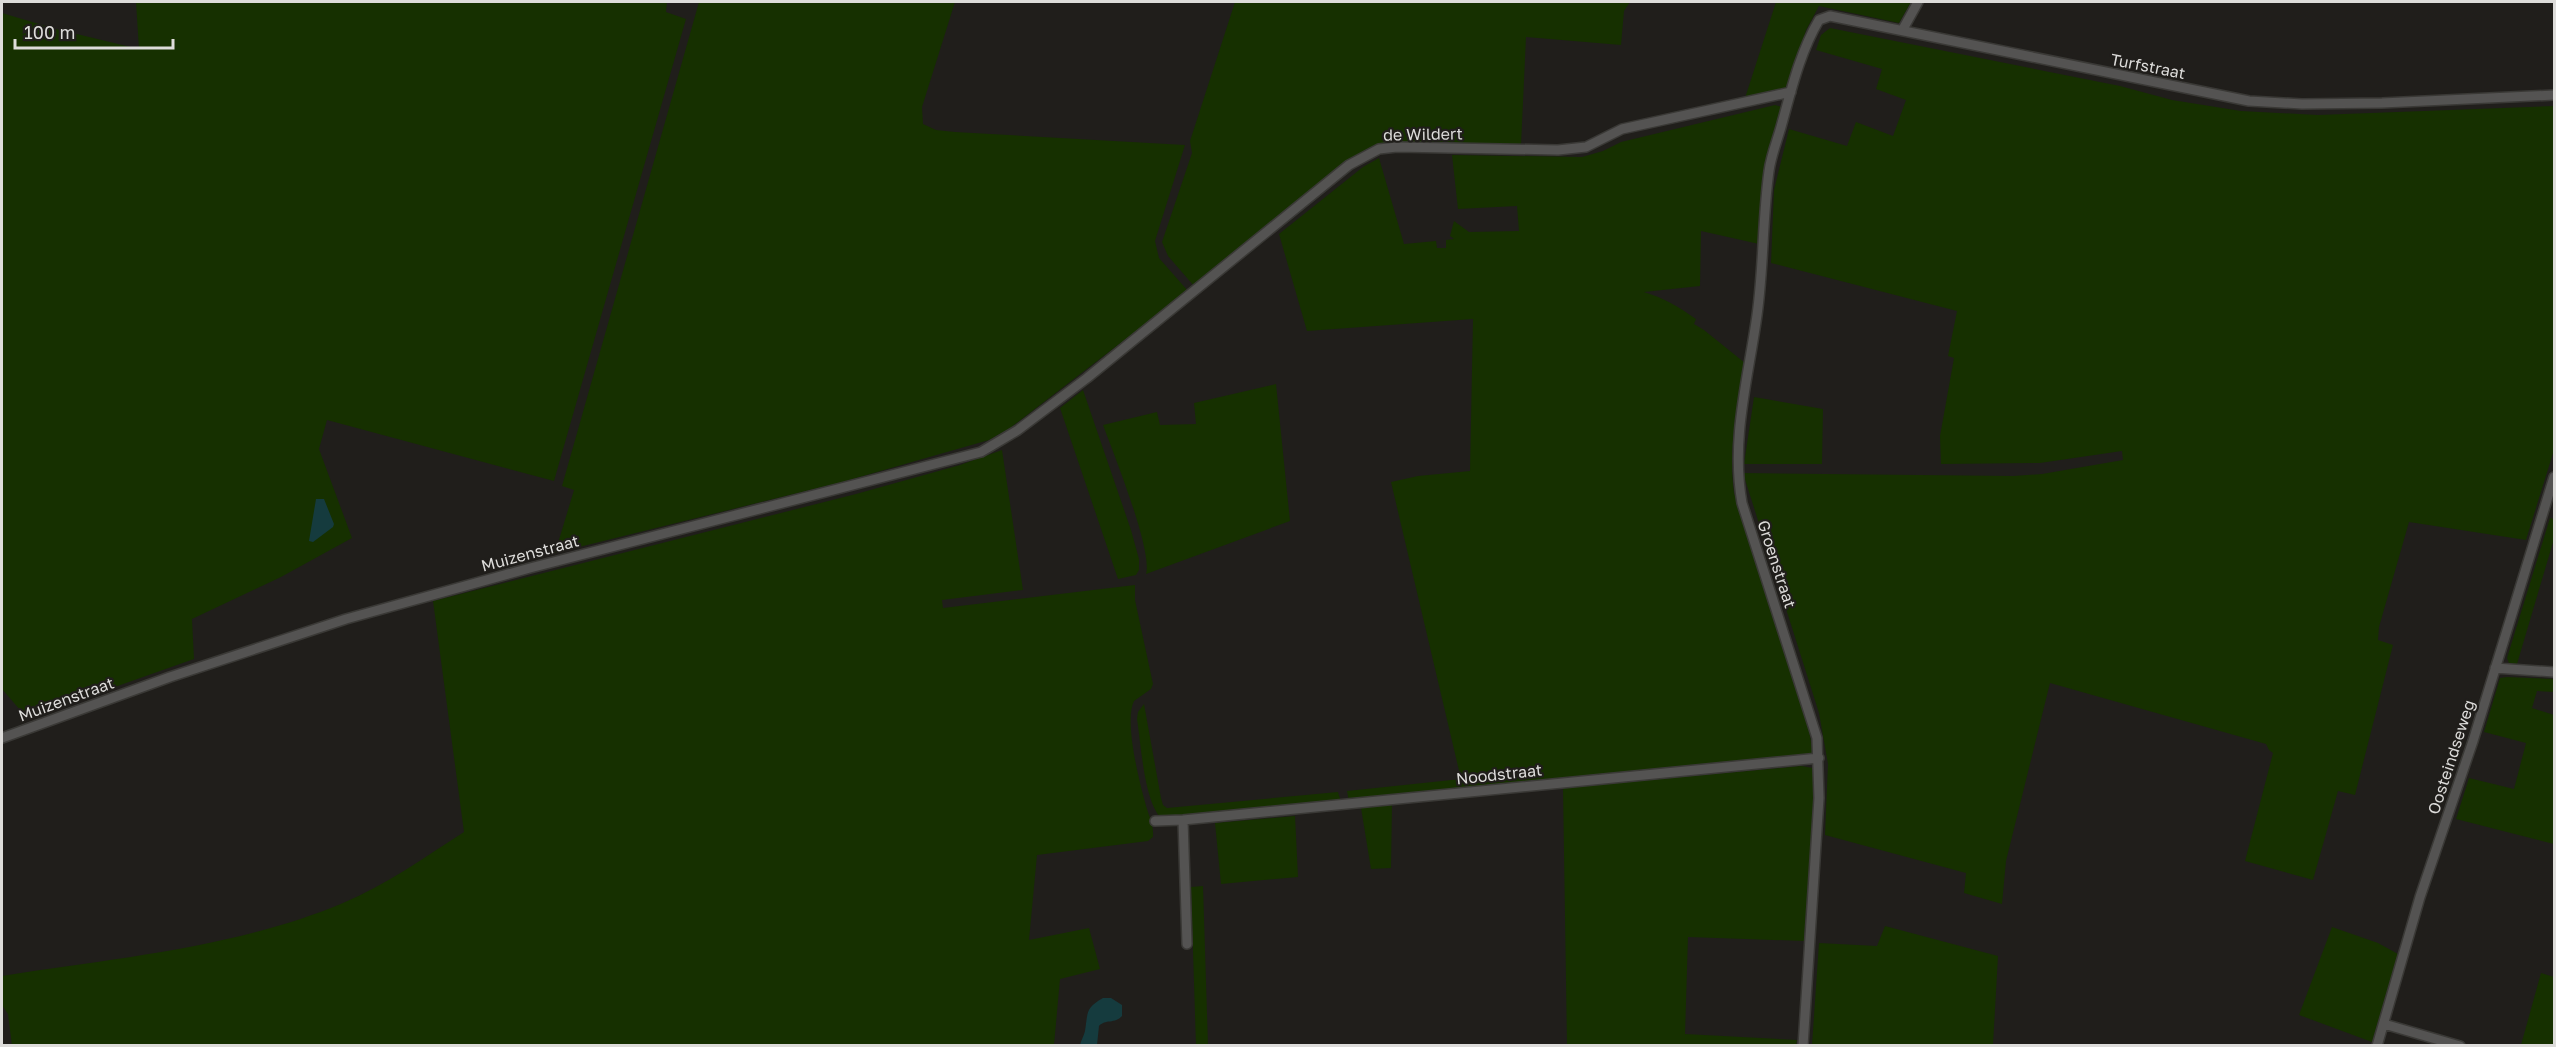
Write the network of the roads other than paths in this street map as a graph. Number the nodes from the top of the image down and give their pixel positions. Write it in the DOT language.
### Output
graph roads {
  1 [pos="1918,2"];
  2 [pos="1903,29"];
  3 [pos="1791,92"];
  4 [pos="2554,95"];
  5 [pos="1062,397"];
  6 [pos="2554,477"];
  7 [pos="2495,668"];
  8 [pos="2554,672"];
  9 [pos="2,738"];
  10 [pos="1819,758"];
  11 [pos="1183,820"];
  12 [pos="1155,821"];
  13 [pos="1187,944"];
  14 [pos="2384,1024"];
  15 [pos="1803,1046"];
  16 [pos="2377,1046"];
  17 [pos="2460,1046"];
  1 -- 2 [label="street"];
  2 -- 3 [label="street, Turfstraat"];
  2 -- 4 [label="street, Turfstraat"];
  3 -- 5 [label="street, de Wildert"];
  3 -- 10 [label="street, Groenstraat"];
  5 -- 9 [label="street, Muizenstraat"];
  6 -- 7 [label="street, Oosteindseweg"];
  7 -- 8 [label="street"];
  7 -- 14 [label="street, Oosteindseweg"];
  10 -- 11 [label="street, Noodstraat"];
  10 -- 15 [label="street, Groenstraat"];
  11 -- 12 [label="street, Noodstraat"];
  11 -- 13 [label="street"];
  14 -- 16 [label="street, Oosteindseweg"];
  14 -- 17 [label="street"];
}
